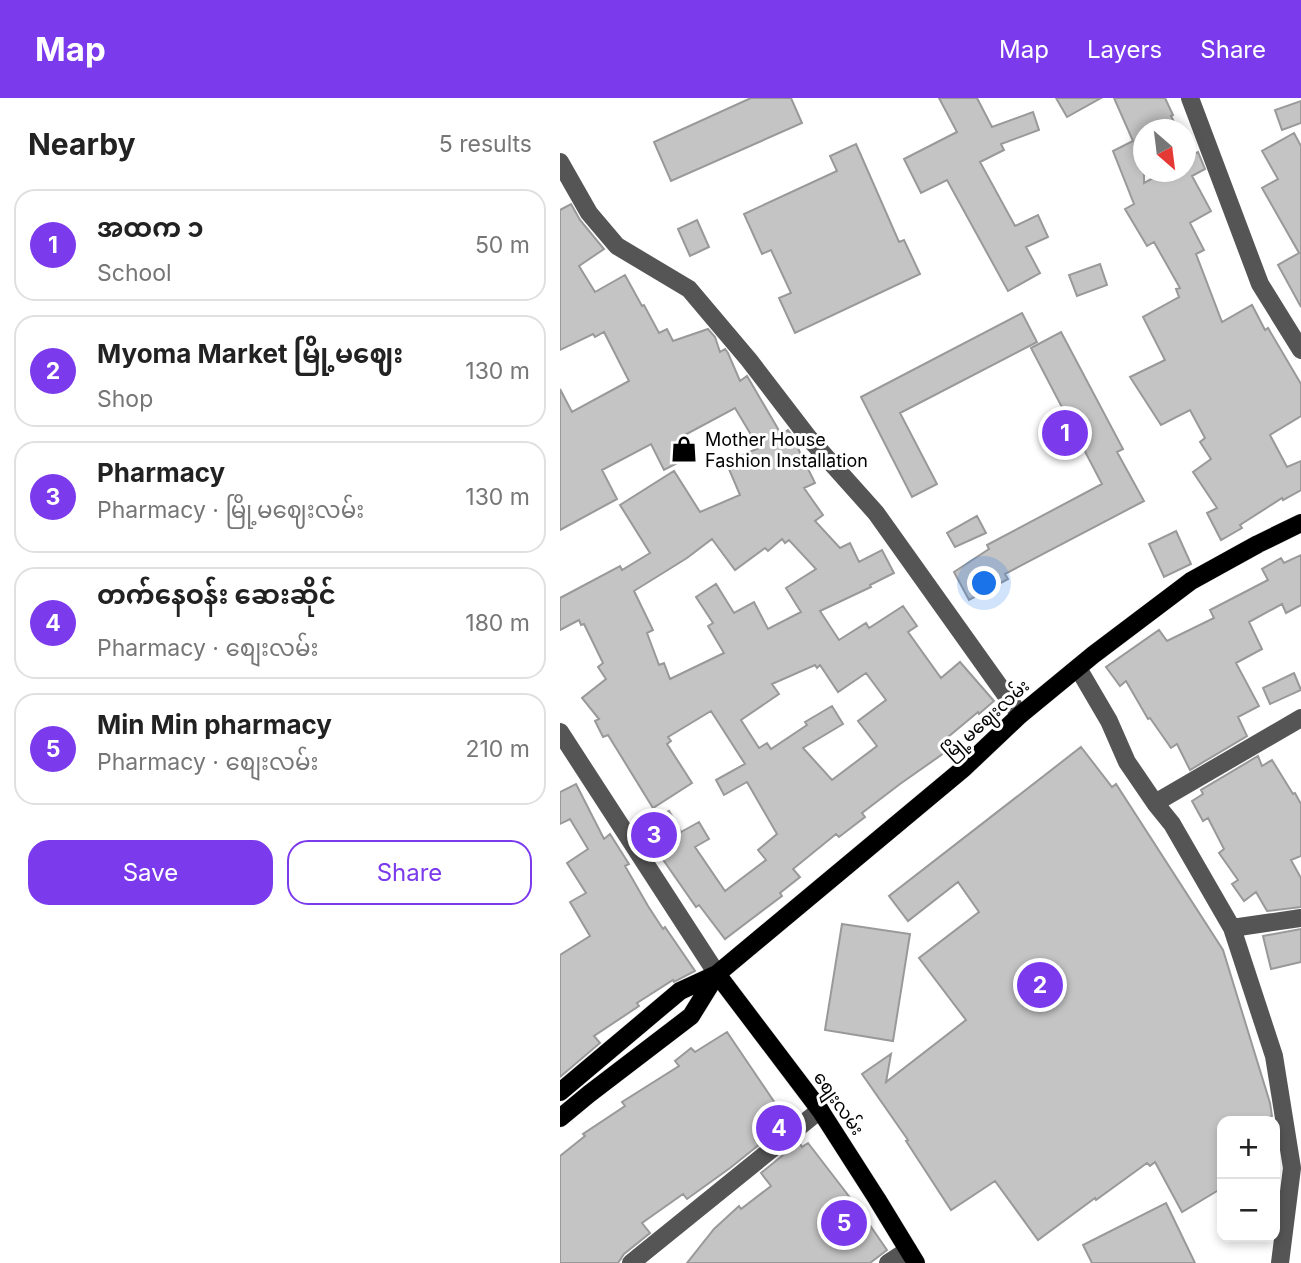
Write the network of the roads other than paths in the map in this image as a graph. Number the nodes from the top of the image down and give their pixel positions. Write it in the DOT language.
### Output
graph roads {
  1 [pos="1190,98"];
  2 [pos="560,162"];
  3 [pos="1301,350"];
  4 [pos="1301,523"];
  5 [pos="1078,668"];
  6 [pos="1020,715"];
  7 [pos="1301,718"];
  8 [pos="560,732"];
  9 [pos="1155,803"];
  10 [pos="1301,918"];
  11 [pos="1232,928"];
  12 [pos="717,974"];
  13 [pos="560,1091"];
  14 [pos="820,1110"];
  15 [pos="560,1118"];
  16 [pos="912,1256"];
  17 [pos="631,1263"];
  18 [pos="888,1263"];
  19 [pos="1280,1263"];
  1 -- 3 [label="street"];
  2 -- 6 [label="street"];
  4 -- 5 [label="main road, မြို့မဈေးလမ်း"];
  5 -- 6 [label="main road, မြို့မဈေးလမ်း"];
  5 -- 9 [label="street"];
  6 -- 12 [label="main road, မြို့မဈေးလမ်း"];
  7 -- 9 [label="street"];
  8 -- 12 [label="street"];
  9 -- 11 [label="street"];
  10 -- 11 [label="street"];
  11 -- 19 [label="street"];
  12 -- 13 [label="main road, မြို့မဈေးလမ်း"];
  12 -- 14 [label="main road, စျေးလမ်း"];
  12 -- 15 [label="main road, မြို့မဈေးလမ်း"];
  14 -- 16 [label="main road, စျေးလမ်း"];
  14 -- 17 [label="street"];
  16 -- 18 [label="street"];
}
